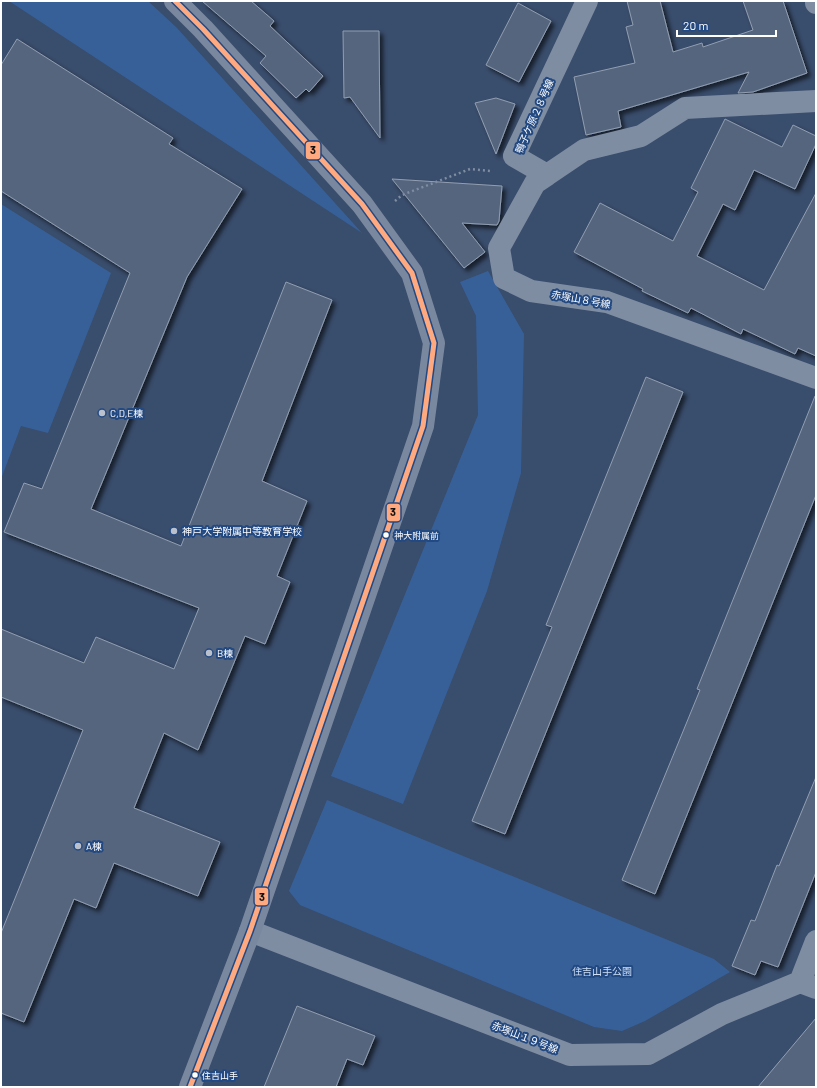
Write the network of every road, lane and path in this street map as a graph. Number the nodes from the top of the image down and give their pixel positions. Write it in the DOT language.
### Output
graph roads {
  1 [pos="175,1"];
  2 [pos="587,1"];
  3 [pos="816,101"];
  4 [pos="541,179"];
  5 [pos="372,218"];
  6 [pos="816,378"];
  7 [pos="250,931"];
  8 [pos="816,941"];
  9 [pos="808,985"];
  10 [pos="190,1087"];
  1 -- 5 [label="street"];
  2 -- 4 [label="street, 鴨子ケ原２８号線"];
  3 -- 4 [label="street"];
  4 -- 5 [label="path"];
  4 -- 6 [label="street, 赤塚山８号線"];
  5 -- 7 [label="street"];
  7 -- 9 [label="street, 赤塚山１９号線"];
  7 -- 10 [label="street"];
  8 -- 9 [label="street, 赤塚山１９号線"];
}
